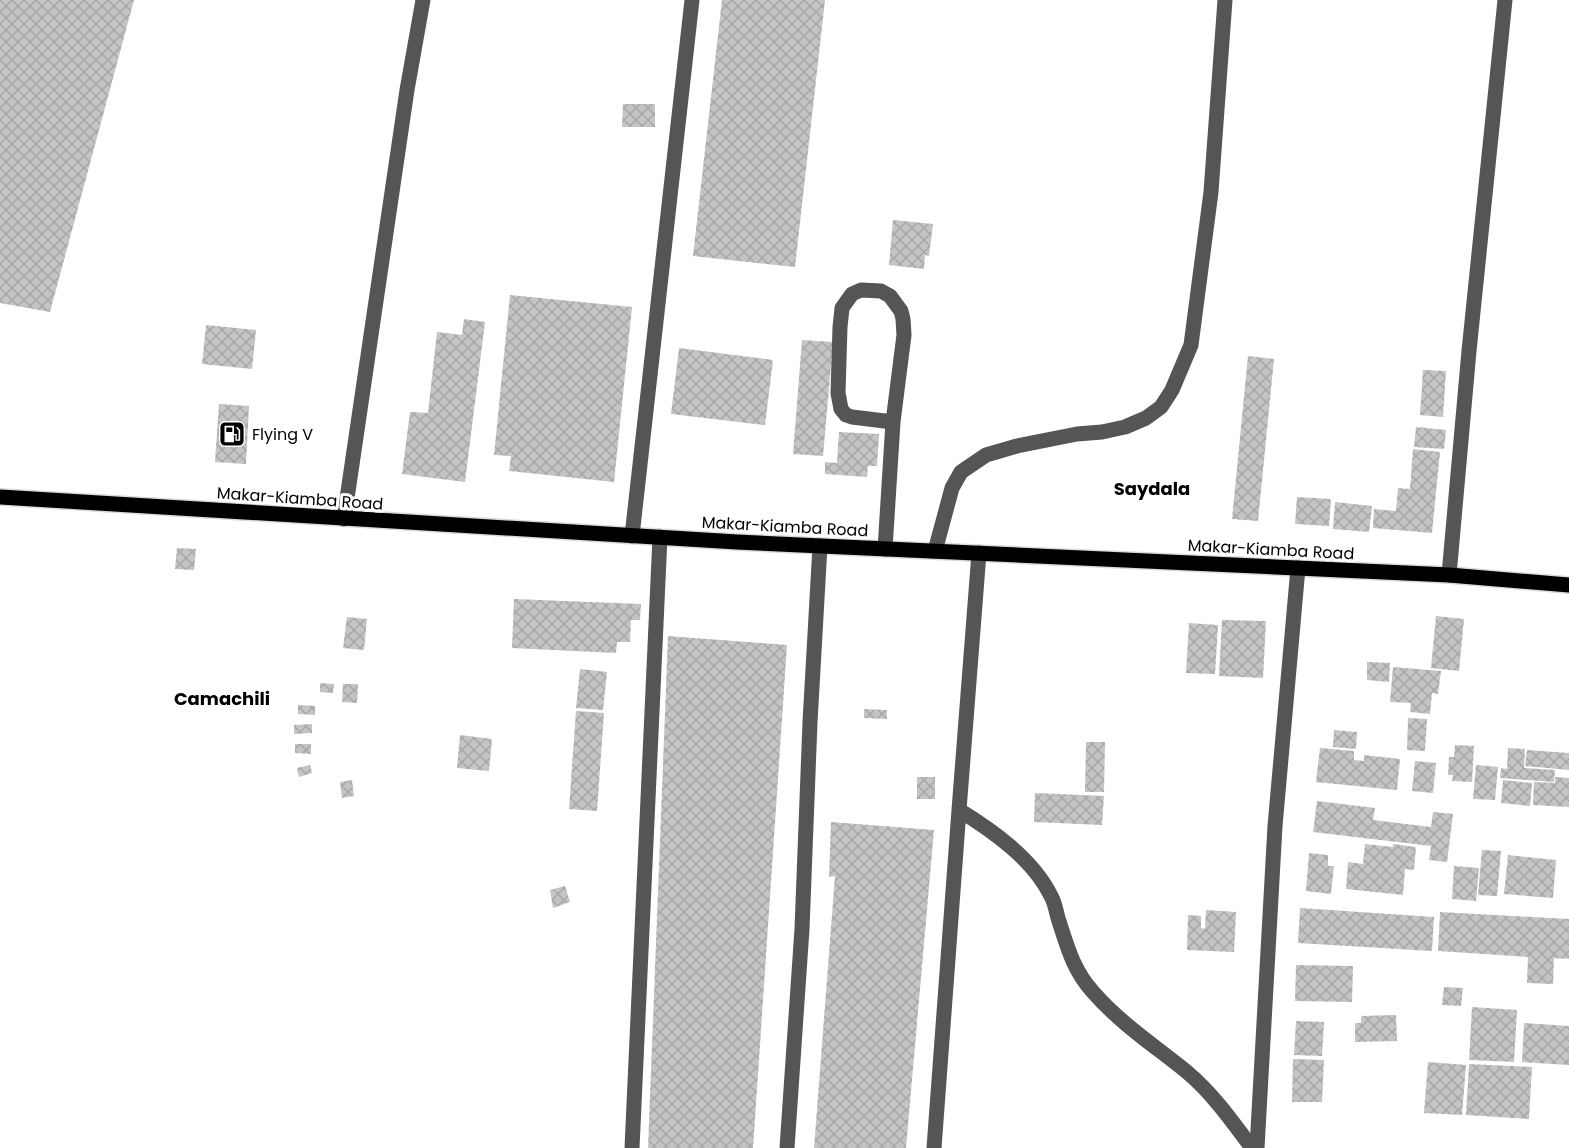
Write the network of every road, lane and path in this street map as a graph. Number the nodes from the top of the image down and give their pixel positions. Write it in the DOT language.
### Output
graph roads {
  1 [pos="423,0"];
  2 [pos="692,0"];
  3 [pos="1225,0"];
  4 [pos="1505,0"];
  5 [pos="893,422"];
  6 [pos="0,497"];
  7 [pos="344,519"];
  8 [pos="632,536"];
  9 [pos="660,537"];
  10 [pos="820,546"];
  11 [pos="885,549"];
  12 [pos="935,551"];
  13 [pos="980,553"];
  14 [pos="1298,568"];
  15 [pos="1449,575"];
  16 [pos="1569,585"];
  17 [pos="958,810"];
  18 [pos="632,1148"];
  19 [pos="787,1148"];
  20 [pos="934,1148"];
  21 [pos="1255,1148"];
  1 -- 7 [label="street"];
  2 -- 8 [label="street"];
  3 -- 12 [label="street"];
  4 -- 15 [label="street"];
  5 -- 5 [label="street"];
  5 -- 11 [label="street"];
  6 -- 7 [label="main road, Makar-Kiamba Road"];
  7 -- 8 [label="main road, Makar-Kiamba Road"];
  8 -- 9 [label="main road, Makar-Kiamba Road"];
  9 -- 10 [label="main road, Makar-Kiamba Road"];
  9 -- 18 [label="street"];
  10 -- 11 [label="main road, Makar-Kiamba Road"];
  10 -- 19 [label="street"];
  11 -- 12 [label="main road, Makar-Kiamba Road"];
  12 -- 13 [label="main road, Makar-Kiamba Road"];
  13 -- 14 [label="main road, Makar-Kiamba Road"];
  13 -- 17 [label="street"];
  14 -- 15 [label="main road, Makar-Kiamba Road"];
  14 -- 21 [label="street"];
  15 -- 16 [label="main road, Makar-Kiamba Road"];
  17 -- 20 [label="street"];
  17 -- 21 [label="street"];
}
